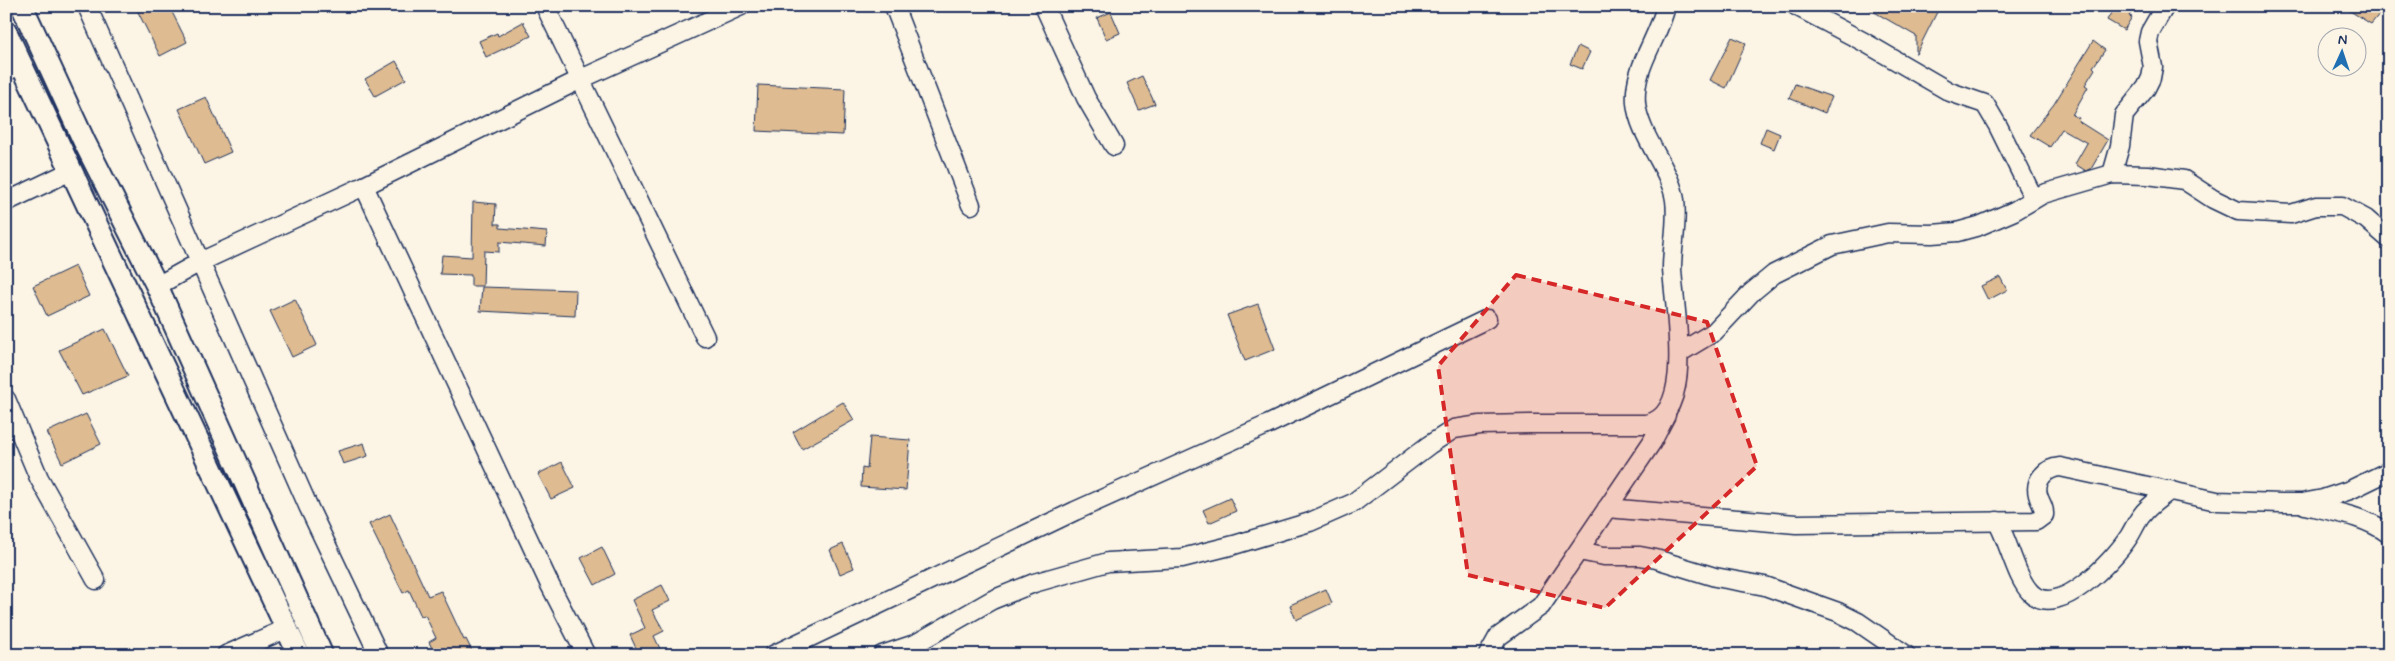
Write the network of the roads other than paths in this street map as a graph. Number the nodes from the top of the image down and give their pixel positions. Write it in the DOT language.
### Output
graph roads {
  1 [pos="22,6"];
  2 [pos="87,6"];
  3 [pos="545,6"];
  4 [pos="741,6"];
  5 [pos="894,6"];
  6 [pos="1044,6"];
  7 [pos="1666,6"];
  8 [pos="1796,6"];
  9 [pos="2165,6"];
  10 [pos="6,32"];
  11 [pos="14,68"];
  12 [pos="581,79"];
  13 [pos="1114,146"];
  14 [pos="71,171"];
  15 [pos="2112,174"];
  16 [pos="364,186"];
  17 [pos="2034,199"];
  18 [pos="6,202"];
  19 [pos="971,205"];
  20 [pos="2389,239"];
  21 [pos="200,262"];
  22 [pos="158,286"];
  23 [pos="1487,319"];
  24 [pos="705,337"];
  25 [pos="1679,353"];
  26 [pos="6,399"];
  27 [pos="1671,404"];
  28 [pos="2389,471"];
  29 [pos="2170,490"];
  30 [pos="2295,502"];
  31 [pos="1607,508"];
  32 [pos="1996,521"];
  33 [pos="2389,534"];
  34 [pos="1579,551"];
  35 [pos="96,580"];
  36 [pos="288,628"];
  37 [pos="226,655"];
  38 [pos="299,655"];
  39 [pos="322,655"];
  40 [pos="379,655"];
  41 [pos="586,655"];
  42 [pos="773,655"];
  43 [pos="882,655"];
  44 [pos="1488,655"];
  45 [pos="1906,655"];
  1 -- 22 [label="main road"];
  2 -- 21 [label="street"];
  3 -- 12 [label="street"];
  4 -- 12 [label="street"];
  5 -- 19 [label="street"];
  6 -- 13 [label="street"];
  7 -- 25 [label="street"];
  8 -- 17 [label="street"];
  9 -- 15 [label="street"];
  10 -- 11 [label="main road"];
  11 -- 14 [label="main road"];
  12 -- 16 [label="street"];
  12 -- 24 [label="street"];
  14 -- 18 [label="street"];
  14 -- 36 [label="main road"];
  15 -- 17 [label="street"];
  15 -- 20 [label="street"];
  16 -- 21 [label="street"];
  16 -- 41 [label="street"];
  17 -- 25 [label="street"];
  21 -- 22 [label="street"];
  21 -- 40 [label="street"];
  22 -- 39 [label="main road"];
  23 -- 42 [label="street"];
  25 -- 27 [label="street"];
  26 -- 35 [label="street"];
  27 -- 31 [label="street"];
  27 -- 43 [label="street"];
  28 -- 30 [label="street"];
  29 -- 30 [label="street"];
  29 -- 32 [label="street"];
  29 -- 32 [label="street"];
  30 -- 33 [label="street"];
  31 -- 32 [label="street"];
  31 -- 34 [label="street"];
  34 -- 44 [label="street"];
  34 -- 45 [label="street"];
  36 -- 37 [label="street"];
  36 -- 38 [label="main road"];
}
